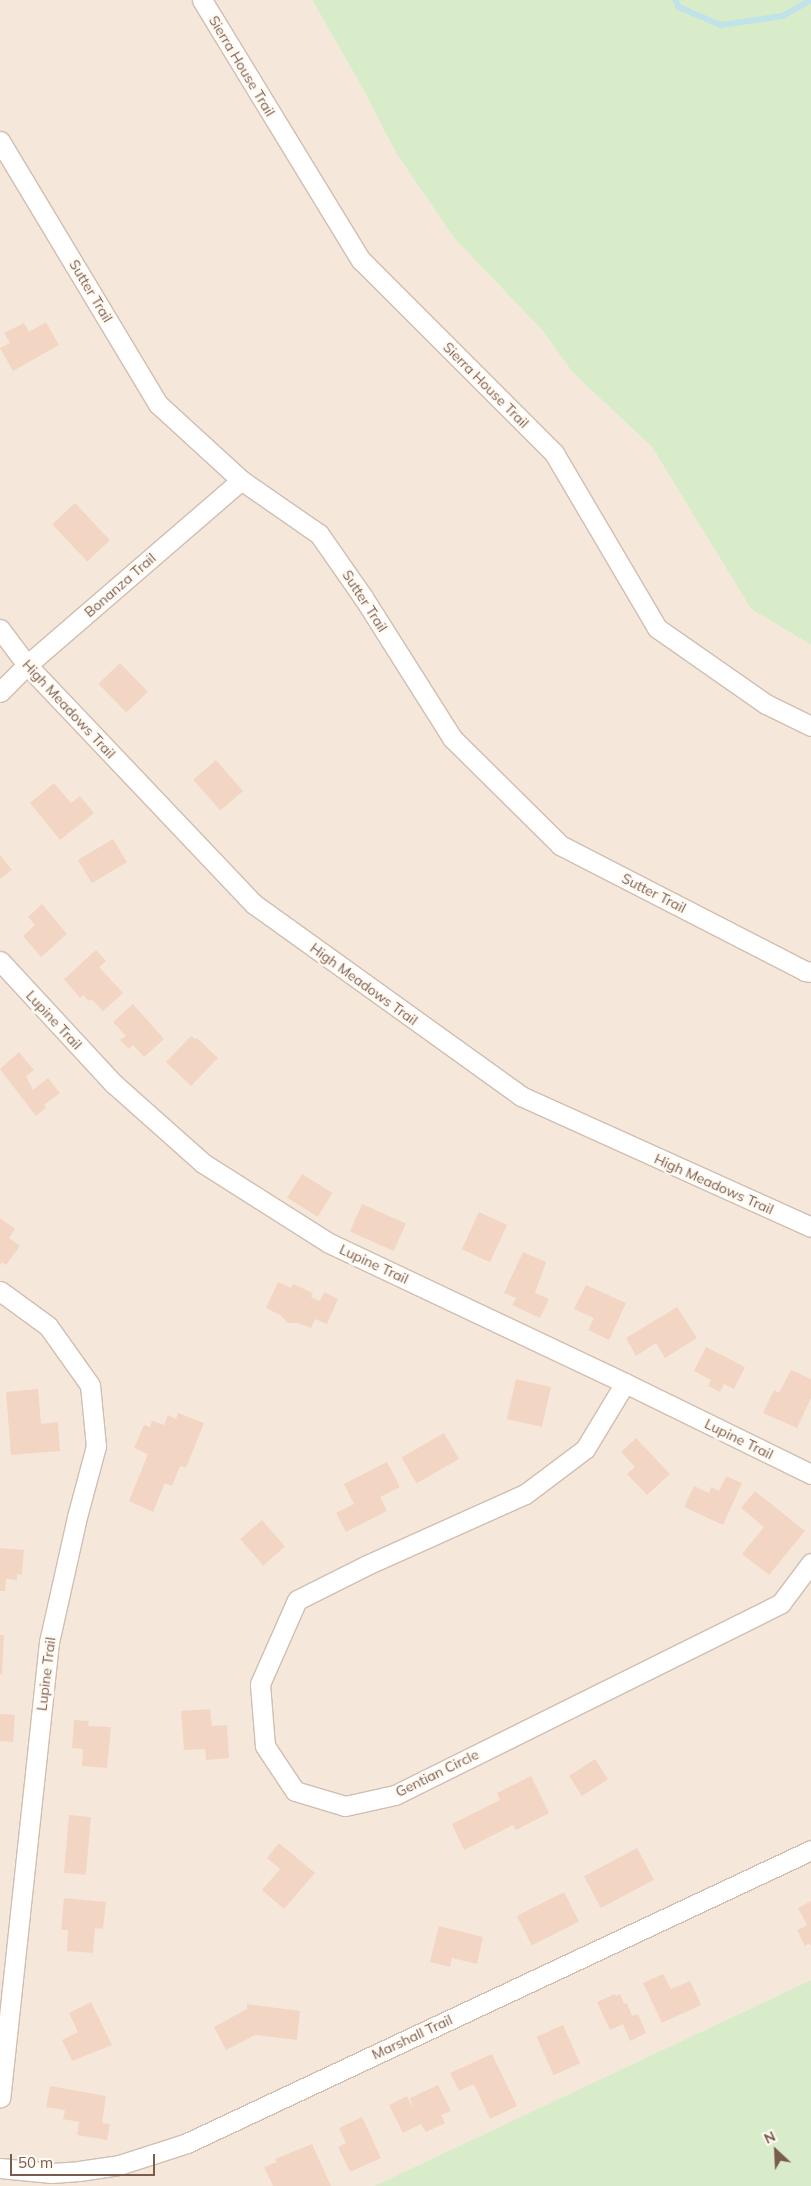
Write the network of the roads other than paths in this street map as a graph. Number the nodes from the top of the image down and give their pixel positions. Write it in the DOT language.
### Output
graph roads {
  1 [pos="202,0"];
  2 [pos="0,141"];
  3 [pos="241,480"];
  4 [pos="0,628"];
  5 [pos="27,665"];
  6 [pos="0,692"];
  7 [pos="811,726"];
  8 [pos="0,962"];
  9 [pos="811,972"];
  10 [pos="811,1227"];
  11 [pos="0,1291"];
  12 [pos="626,1383"];
  13 [pos="811,1474"];
  14 [pos="811,1563"];
  15 [pos="811,1850"];
  16 [pos="0,2097"];
  17 [pos="0,2168"];
  1 -- 7 [label="street, Sierra House Trail"];
  2 -- 3 [label="street, Sutter Trail"];
  3 -- 5 [label="street, Bonanza Trail"];
  3 -- 9 [label="street, Sutter Trail"];
  4 -- 5 [label="street, High Meadows Trail"];
  5 -- 6 [label="street, Bonanza Trail"];
  5 -- 10 [label="street, High Meadows Trail"];
  8 -- 12 [label="street, Lupine Trail"];
  11 -- 16 [label="street, Lupine Trail"];
  12 -- 13 [label="street, Lupine Trail"];
  12 -- 14 [label="street, Gentian Circle"];
  15 -- 17 [label="street, Marshall Trail"];
}
